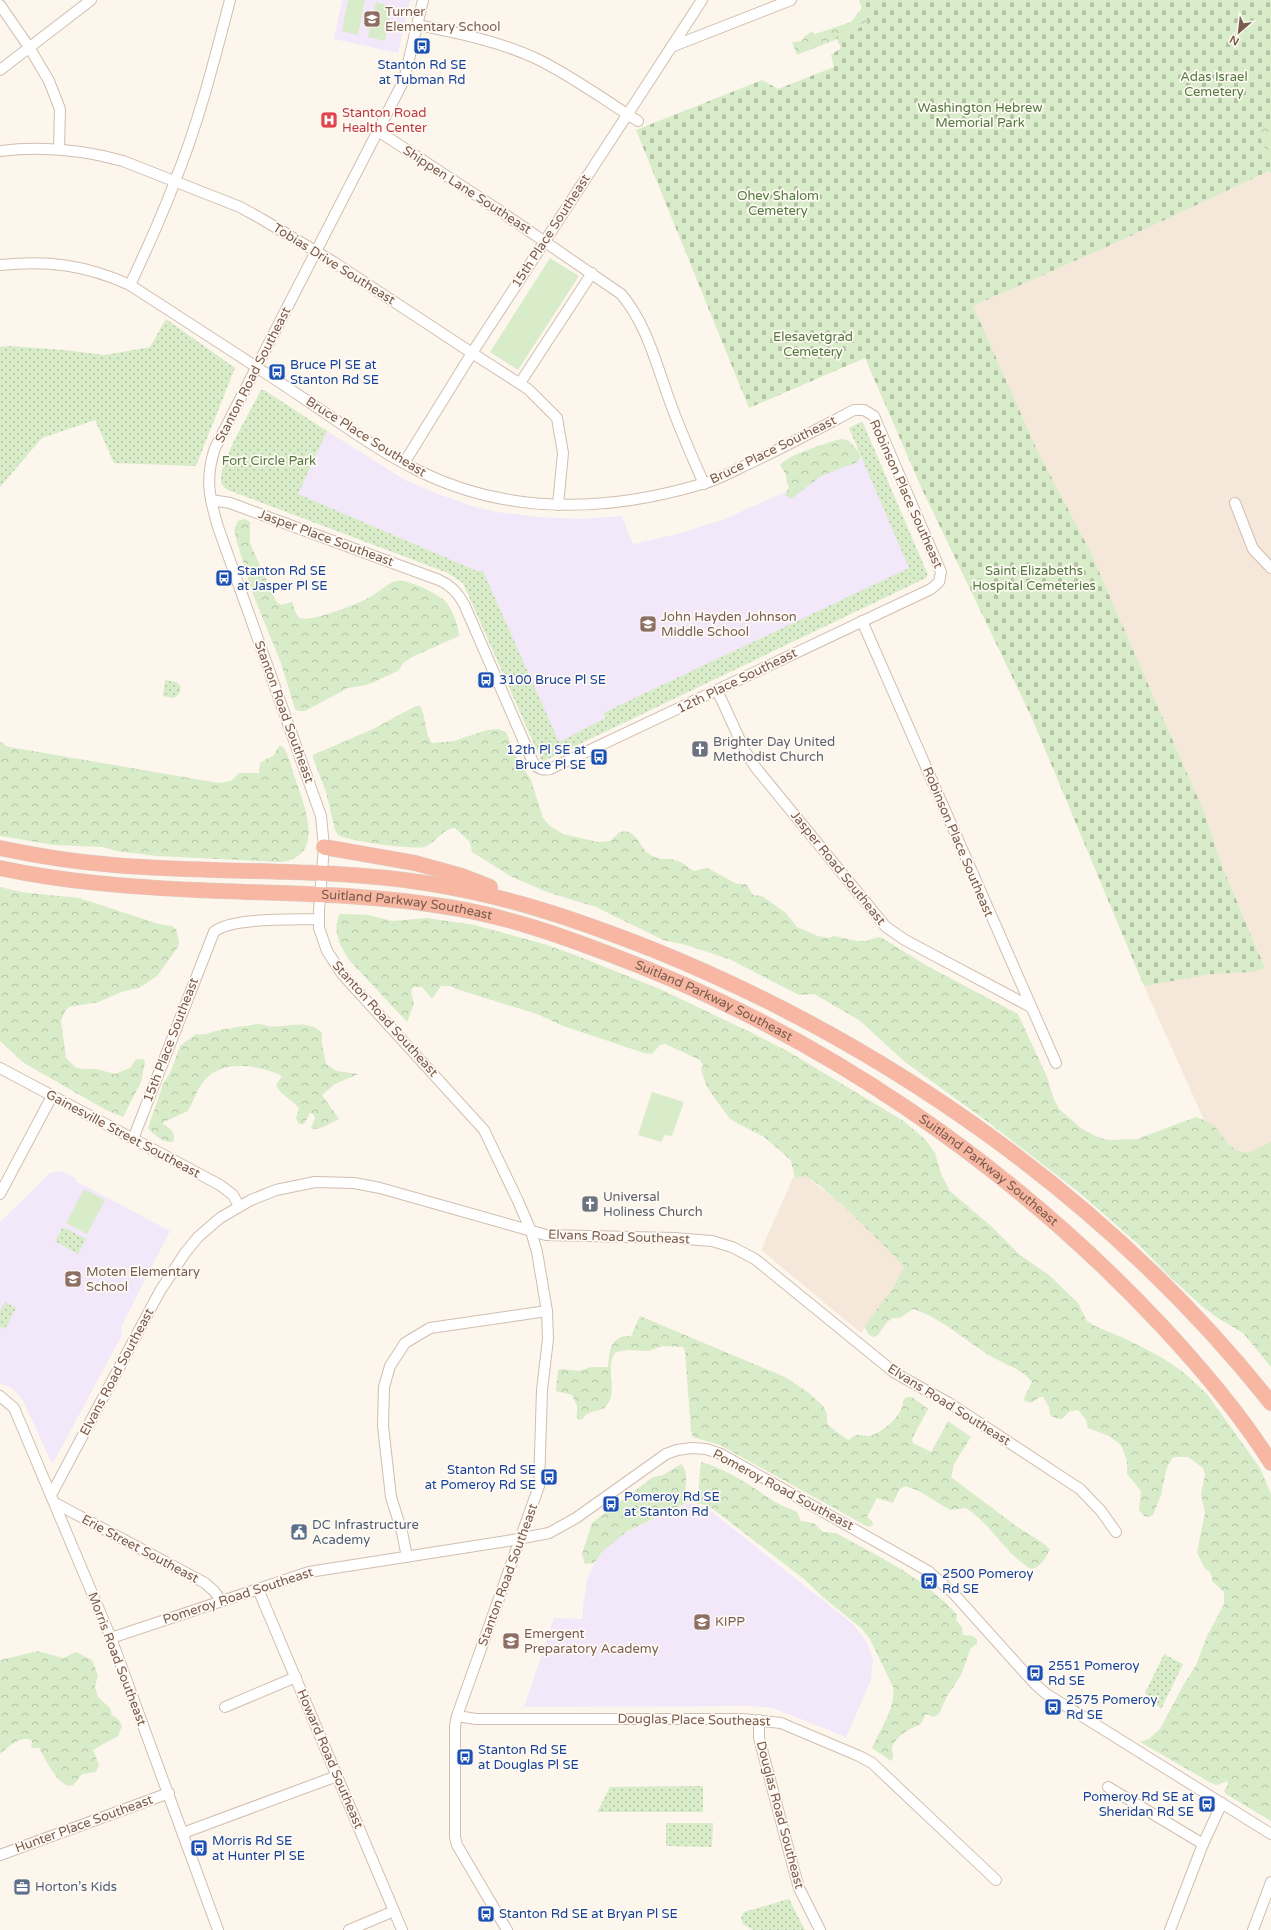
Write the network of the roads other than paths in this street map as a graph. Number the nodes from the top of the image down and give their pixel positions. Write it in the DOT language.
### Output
graph roads {
  1 [pos="91,0"];
  2 [pos="230,0"];
  3 [pos="423,0"];
  4 [pos="702,0"];
  5 [pos="791,0"];
  6 [pos="0,5"];
  7 [pos="418,25"];
  8 [pos="29,47"];
  9 [pos="671,47"];
  10 [pos="0,70"];
  11 [pos="627,114"];
  12 [pos="638,121"];
  13 [pos="378,131"];
  14 [pos="59,149"];
  15 [pos="0,151"];
  16 [pos="176,181"];
  17 [pos="545,241"];
  18 [pos="317,251"];
  19 [pos="0,265"];
  20 [pos="592,273"];
  21 [pos="130,285"];
  22 [pos="472,354"];
  23 [pos="257,368"];
  24 [pos="520,383"];
  25 [pos="867,411"];
  26 [pos="404,463"];
  27 [pos="704,484"];
  28 [pos="210,500"];
  29 [pos="1235,503"];
  30 [pos="558,505"];
  31 [pos="1271,568"];
  32 [pos="940,579"];
  33 [pos="862,621"];
  34 [pos="717,690"];
  35 [pos="532,760"];
  36 [pos="324,847"];
  37 [pos="0,848"];
  38 [pos="0,868"];
  39 [pos="322,874"];
  40 [pos="320,894"];
  41 [pos="541,909"];
  42 [pos="318,920"];
  43 [pos="1029,1006"];
  44 [pos="1056,1063"];
  45 [pos="0,1068"];
  46 [pos="52,1096"];
  47 [pos="133,1139"];
  48 [pos="0,1194"];
  49 [pos="239,1206"];
  50 [pos="530,1232"];
  51 [pos="547,1311"];
  52 [pos="0,1396"];
  53 [pos="1271,1404"];
  54 [pos="1271,1463"];
  55 [pos="53,1499"];
  56 [pos="1116,1532"];
  57 [pos="520,1539"];
  58 [pos="407,1557"];
  59 [pos="258,1589"];
  60 [pos="221,1600"];
  61 [pos="111,1638"];
  62 [pos="296,1677"];
  63 [pos="225,1707"];
  64 [pos="457,1716"];
  65 [pos="759,1720"];
  66 [pos="338,1776"];
  67 [pos="1108,1787"];
  68 [pos="169,1793"];
  69 [pos="1222,1803"];
  70 [pos="183,1833"];
  71 [pos="1271,1834"];
  72 [pos="1203,1844"];
  73 [pos="0,1855"];
  74 [pos="996,1880"];
  75 [pos="1271,1882"];
  76 [pos="394,1911"];
  77 [pos="218,1930"];
  78 [pos="349,1930"];
  79 [pos="402,1930"];
  80 [pos="507,1930"];
  81 [pos="820,1930"];
  82 [pos="1170,1930"];
  83 [pos="1253,1930"];
  1 -- 8 [label="street"];
  2 -- 16 [label="street"];
  3 -- 7 [label="street, Stanton Road Southeast"];
  4 -- 9 [label="street, 15th Place Southeast"];
  5 -- 9 [label="street"];
  6 -- 8 [label="street"];
  7 -- 11 [label="street"];
  7 -- 13 [label="street, Stanton Road Southeast"];
  8 -- 10 [label="street"];
  8 -- 14 [label="street"];
  9 -- 11 [label="street, 15th Place Southeast"];
  11 -- 12 [label="street"];
  11 -- 17 [label="street, 15th Place Southeast"];
  13 -- 17 [label="street, Shippen Lane Southeast"];
  13 -- 18 [label="street, Stanton Road Southeast"];
  14 -- 15 [label="street, Tobias Drive Southeast"];
  14 -- 16 [label="street, Tobias Drive Southeast"];
  16 -- 18 [label="street, Tobias Drive Southeast"];
  16 -- 21 [label="street"];
  17 -- 20 [label="street, Shippen Lane Southeast"];
  17 -- 22 [label="street, 15th Place Southeast"];
  18 -- 22 [label="street, Tobias Drive Southeast"];
  18 -- 23 [label="street, Stanton Road Southeast"];
  19 -- 21 [label="street, Bruce Place Southeast"];
  20 -- 24 [label="street"];
  20 -- 27 [label="street, Shippen Lane Southeast"];
  21 -- 23 [label="street, Bruce Place Southeast"];
  22 -- 24 [label="street, Tobias Drive Southeast"];
  22 -- 26 [label="street, 15th Place Southeast"];
  23 -- 26 [label="street, Bruce Place Southeast"];
  23 -- 28 [label="street, Stanton Road Southeast"];
  24 -- 30 [label="street, Tobias Drive Southeast"];
  25 -- 27 [label="street, Bruce Place Southeast"];
  25 -- 32 [label="street, Robinson Place Southeast"];
  26 -- 30 [label="street, Bruce Place Southeast"];
  27 -- 30 [label="street, Bruce Place Southeast"];
  28 -- 35 [label="street, Jasper Place Southeast"];
  28 -- 36 [label="street, Stanton Road Southeast"];
  29 -- 31 [label="street"];
  32 -- 33 [label="street, 12th Place Southeast"];
  33 -- 34 [label="street, 12th Place Southeast"];
  33 -- 43 [label="street, Robinson Place Southeast"];
  34 -- 35 [label="street, 12th Place Southeast"];
  34 -- 43 [label="street, Jasper Road Southeast"];
  36 -- 39 [label="street, Stanton Road Southeast"];
  36 -- 41 [label="highway"];
  37 -- 39 [label="highway, Suitland Parkway Southeast"];
  38 -- 40 [label="highway, Suitland Parkway Southeast"];
  39 -- 40 [label="street, Stanton Road Southeast"];
  39 -- 41 [label="highway, Suitland Parkway Southeast"];
  40 -- 42 [label="street, Stanton Road Southeast"];
  40 -- 54 [label="highway, Suitland Parkway Southeast"];
  41 -- 53 [label="highway, Suitland Parkway Southeast"];
  42 -- 47 [label="street, 15th Place Southeast"];
  42 -- 50 [label="street, Stanton Road Southeast"];
  43 -- 44 [label="street, Robinson Place Southeast"];
  45 -- 46 [label="street, Gainesville Street Southeast"];
  46 -- 47 [label="street, Gainesville Street Southeast"];
  46 -- 48 [label="street"];
  47 -- 49 [label="street, Gainesville Street Southeast"];
  49 -- 50 [label="street, Elvans Road Southeast"];
  49 -- 55 [label="street, Elvans Road Southeast"];
  50 -- 51 [label="street, Stanton Road Southeast"];
  50 -- 56 [label="street, Elvans Road Southeast"];
  51 -- 57 [label="street, Stanton Road Southeast"];
  51 -- 58 [label="street"];
  52 -- 55 [label="street, Morris Road Southeast"];
  55 -- 60 [label="street, Erie Street Southeast"];
  55 -- 61 [label="street, Morris Road Southeast"];
  57 -- 58 [label="street, Pomeroy Road Southeast"];
  57 -- 64 [label="street, Stanton Road Southeast"];
  57 -- 69 [label="street, Pomeroy Road Southeast"];
  58 -- 59 [label="street, Pomeroy Road Southeast"];
  59 -- 60 [label="street, Pomeroy Road Southeast"];
  59 -- 62 [label="street, Howard Road Southeast"];
  60 -- 61 [label="street, Pomeroy Road Southeast"];
  61 -- 68 [label="street, Morris Road Southeast"];
  62 -- 63 [label="street"];
  62 -- 66 [label="street, Howard Road Southeast"];
  64 -- 65 [label="street, Douglas Place Southeast"];
  64 -- 80 [label="street, Stanton Road Southeast"];
  65 -- 74 [label="street, Douglas Place Southeast"];
  65 -- 81 [label="street, Douglas Road Southeast"];
  66 -- 70 [label="street"];
  66 -- 76 [label="street, Howard Road Southeast"];
  67 -- 72 [label="street"];
  68 -- 70 [label="street, Morris Road Southeast"];
  68 -- 73 [label="street, Hunter Place Southeast"];
  69 -- 71 [label="street, Pomeroy Road Southeast"];
  69 -- 72 [label="street"];
  70 -- 77 [label="street, Morris Road Southeast"];
  72 -- 82 [label="street"];
  75 -- 83 [label="street"];
  76 -- 78 [label="street"];
  76 -- 79 [label="street, Howard Road Southeast"];
}
